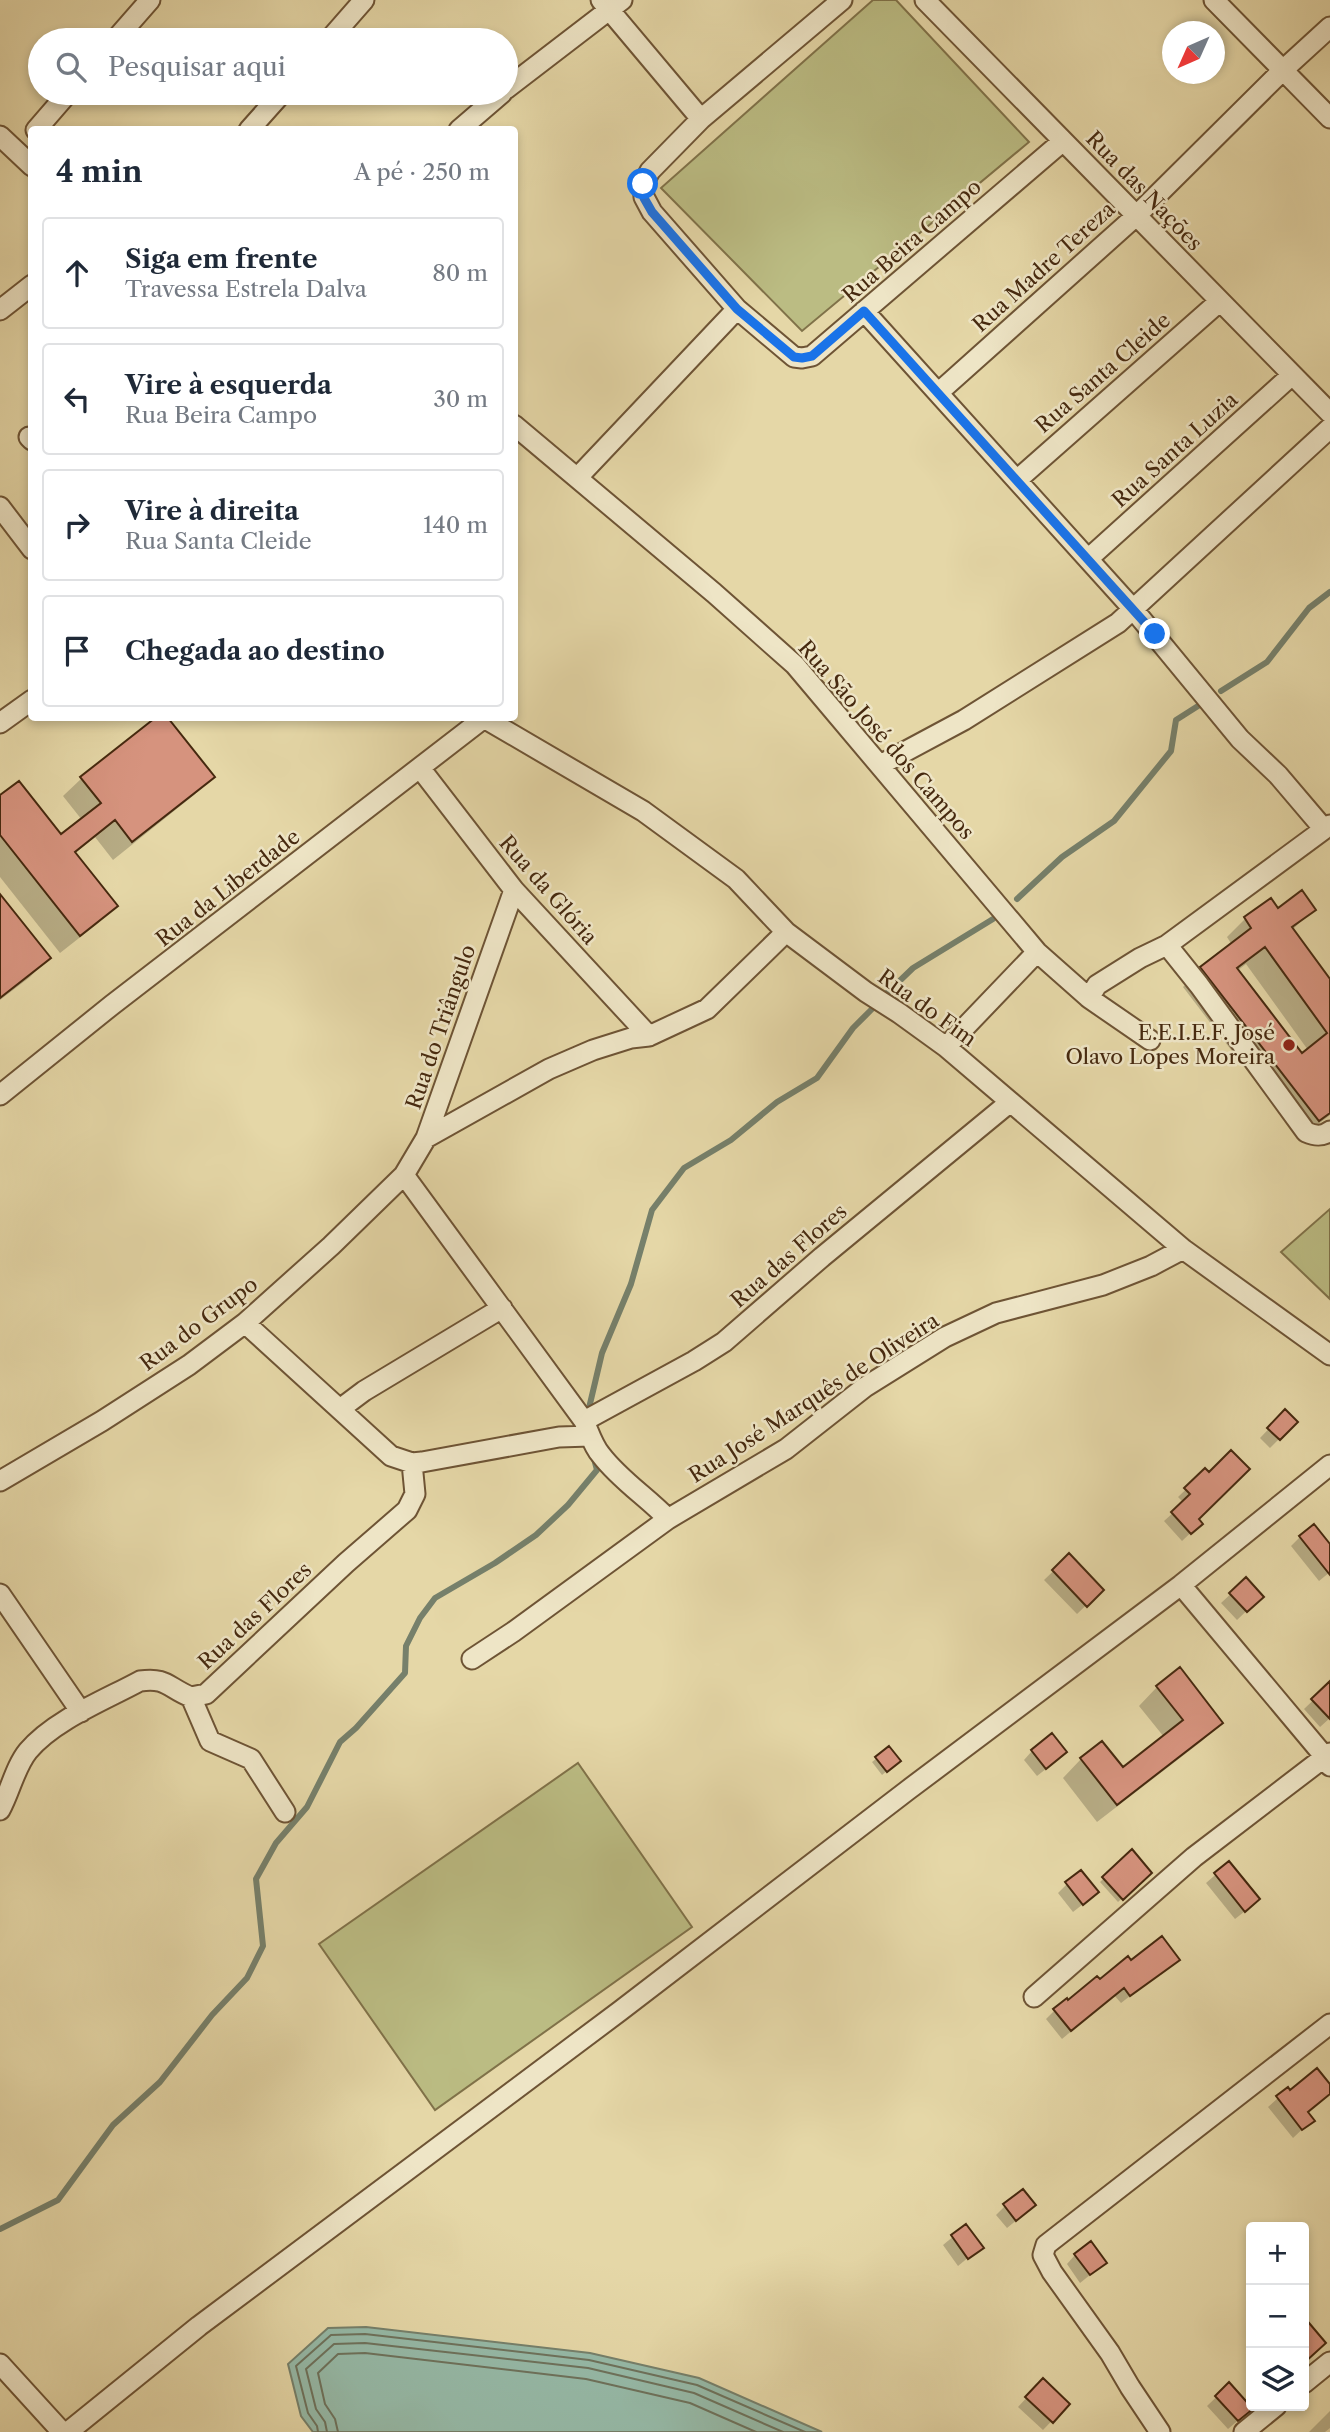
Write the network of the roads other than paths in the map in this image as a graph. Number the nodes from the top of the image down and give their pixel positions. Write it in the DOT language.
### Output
graph roads {
  1 [pos="150,0"];
  2 [pos="364,0"];
  3 [pos="842,0"];
  4 [pos="925,0"];
  5 [pos="1214,0"];
  6 [pos="611,4"];
  7 [pos="1330,27"];
  8 [pos="126,28"];
  9 [pos="339,28"];
  10 [pos="1283,70"];
  11 [pos="518,80"];
  12 [pos="58,105"];
  13 [pos="271,105"];
  14 [pos="488,105"];
  15 [pos="1330,117"];
  16 [pos="701,119"];
  17 [pos="39,126"];
  18 [pos="253,126"];
  19 [pos="464,126"];
  20 [pos="0,136"];
  21 [pos="28,140"];
  22 [pos="1063,141"];
  23 [pos="17,152"];
  24 [pos="28,162"];
  25 [pos="1136,216"];
  26 [pos="28,288"];
  27 [pos="1220,301"];
  28 [pos="737,309"];
  29 [pos="0,310"];
  30 [pos="864,311"];
  31 [pos="1292,375"];
  32 [pos="938,393"];
  33 [pos="1330,413"];
  34 [pos="518,428"];
  35 [pos="1330,428"];
  36 [pos="578,477"];
  37 [pos="1017,480"];
  38 [pos="0,508"];
  39 [pos="28,543"];
  40 [pos="1088,558"];
  41 [pos="1133,608"];
  42 [pos="28,702"];
  43 [pos="3,714"];
  44 [pos="480,721"];
  45 [pos="489,721"];
  46 [pos="880,765"];
  47 [pos="420,768"];
  48 [pos="1327,827"];
  49 [pos="514,890"];
  50 [pos="786,932"];
  51 [pos="1167,945"];
  52 [pos="1037,952"];
  53 [pos="1089,998"];
  54 [pos="649,1036"];
  55 [pos="1150,1040"];
  56 [pos="946,1047"];
  57 [pos="0,1095"];
  58 [pos="1009,1103"];
  59 [pos="1330,1131"];
  60 [pos="426,1138"];
  61 [pos="404,1175"];
  62 [pos="1183,1249"];
  63 [pos="502,1308"];
  64 [pos="245,1322"];
  65 [pos="1330,1355"];
  66 [pos="340,1409"];
  67 [pos="582,1431"];
  68 [pos="412,1463"];
  69 [pos="1330,1465"];
  70 [pos="0,1481"];
  71 [pos="668,1519"];
  72 [pos="1181,1585"];
  73 [pos="0,1594"];
  74 [pos="472,1659"];
  75 [pos="191,1697"];
  76 [pos="81,1712"];
  77 [pos="1328,1759"];
  78 [pos="0,1810"];
  79 [pos="285,1812"];
  80 [pos="1034,1997"];
  81 [pos="1330,2024"];
  82 [pos="1330,2362"];
  83 [pos="0,2364"];
  84 [pos="1309,2379"];
  85 [pos="1270,2411"];
  86 [pos="62,2432"];
  87 [pos="68,2432"];
  88 [pos="1160,2432"];
  89 [pos="1244,2432"];
  1 -- 8 [label="street"];
  2 -- 9 [label="street"];
  3 -- 16 [label="street"];
  4 -- 22 [label="street, Rua das Nações"];
  5 -- 10 [label="street"];
  6 -- 11 [label="street"];
  6 -- 16 [label="street"];
  7 -- 10 [label="street, Rua Madre Tereza"];
  10 -- 15 [label="street"];
  10 -- 25 [label="street, Rua Madre Tereza"];
  12 -- 17 [label="street"];
  13 -- 18 [label="street"];
  14 -- 19 [label="street"];
  16 -- 28 [label="street"];
  20 -- 23 [label="street"];
  21 -- 23 [label="street"];
  22 -- 25 [label="street, Rua das Nações"];
  22 -- 30 [label="street, Rua Beira Campo"];
  23 -- 24 [label="street"];
  25 -- 27 [label="street, Rua das Nações"];
  25 -- 32 [label="street, Rua Madre Tereza"];
  26 -- 29 [label="street"];
  27 -- 31 [label="street, Rua das Nações"];
  27 -- 37 [label="street, Rua Santa Cleide"];
  28 -- 30 [label="street, Rua Beira Campo"];
  28 -- 36 [label="street"];
  30 -- 32 [label="street"];
  31 -- 33 [label="street, Rua das Nações"];
  31 -- 40 [label="street, Rua Santa Luzia"];
  32 -- 37 [label="street"];
  34 -- 36 [label="street, Rua São José dos Campos"];
  35 -- 41 [label="street"];
  36 -- 46 [label="street, Rua São José dos Campos"];
  37 -- 40 [label="street"];
  38 -- 39 [label="street"];
  40 -- 41 [label="street"];
  41 -- 46 [label="street"];
  41 -- 48 [label="street"];
  42 -- 43 [label="street"];
  44 -- 47 [label="street, Rua da Liberdade"];
  45 -- 50 [label="street, Rua do Fim"];
  46 -- 52 [label="street, Rua São José dos Campos"];
  47 -- 49 [label="street, Rua da Glória"];
  47 -- 57 [label="street, Rua da Liberdade"];
  48 -- 51 [label="street"];
  49 -- 54 [label="street, Rua da Glória"];
  49 -- 60 [label="street, Rua do Triângulo"];
  50 -- 54 [label="street"];
  50 -- 56 [label="street, Rua do Fim"];
  51 -- 53 [label="street"];
  51 -- 59 [label="street"];
  52 -- 53 [label="street, Rua São José dos Campos"];
  52 -- 56 [label="street"];
  53 -- 55 [label="street, Rua São José dos Campos"];
  54 -- 60 [label="street"];
  56 -- 58 [label="street, Rua do Fim"];
  58 -- 62 [label="street, Rua do Fim"];
  58 -- 67 [label="street, Rua das Flores"];
  60 -- 61 [label="street, Rua do Triângulo"];
  61 -- 63 [label="street"];
  61 -- 64 [label="street, Rua do Grupo"];
  62 -- 65 [label="street, Rua do Fim"];
  62 -- 71 [label="street, Rua José Marquês de Oliveira"];
  63 -- 66 [label="street"];
  63 -- 67 [label="street"];
  64 -- 66 [label="street"];
  64 -- 70 [label="street, Rua do Grupo"];
  66 -- 68 [label="street"];
  67 -- 68 [label="street, Rua das Flores"];
  67 -- 71 [label="street"];
  68 -- 75 [label="street, Rua das Flores"];
  69 -- 72 [label="street"];
  71 -- 74 [label="street, Rua José Marquês de Oliveira"];
  72 -- 77 [label="street"];
  72 -- 87 [label="street"];
  73 -- 76 [label="street"];
  75 -- 76 [label="street, Rua das Flores"];
  75 -- 79 [label="street"];
  76 -- 78 [label="street, Rua das Flores"];
  77 -- 80 [label="street"];
  81 -- 88 [label="street"];
  82 -- 84 [label="street"];
  83 -- 86 [label="street"];
  85 -- 89 [label="street"];
}
